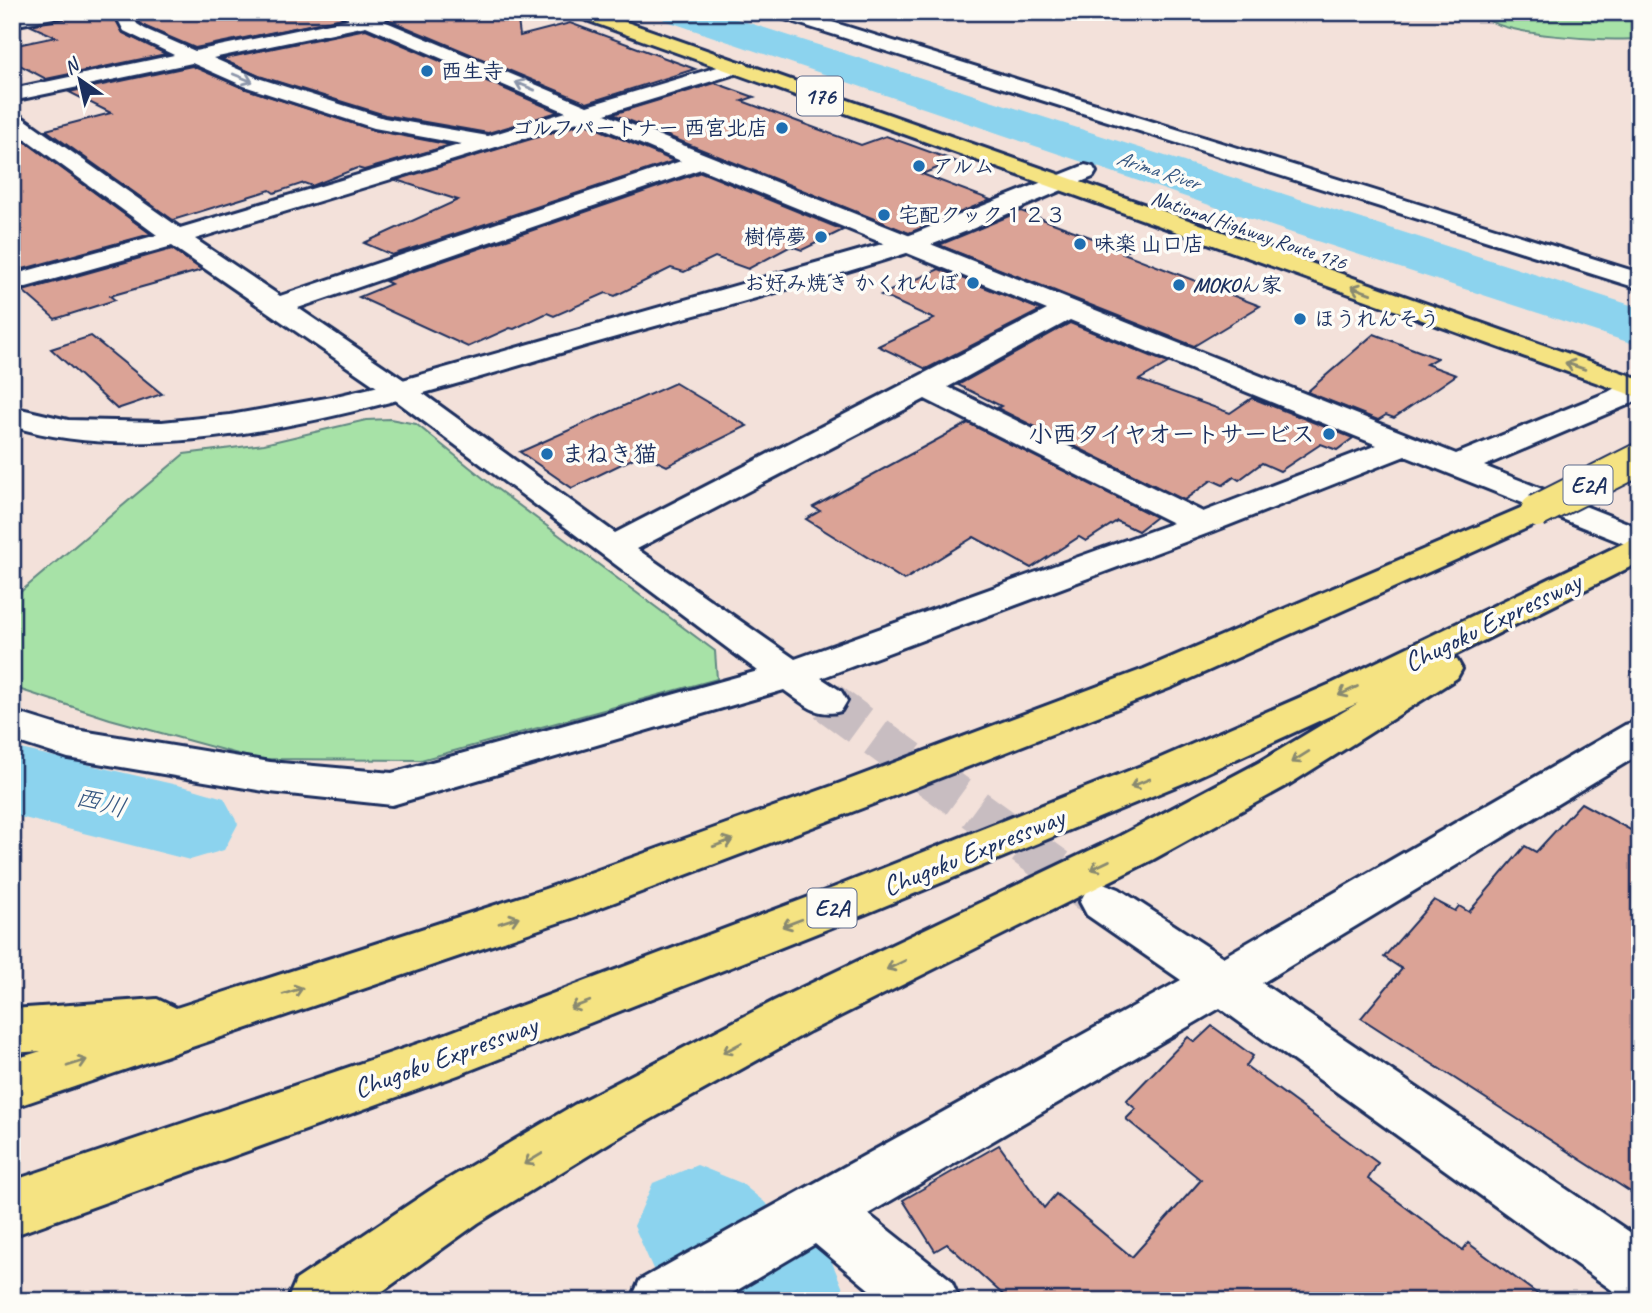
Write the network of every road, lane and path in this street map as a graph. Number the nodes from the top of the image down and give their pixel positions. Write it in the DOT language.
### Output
graph roads {
  1 [pos="58,12"];
  2 [pos="122,12"];
  3 [pos="348,12"];
  4 [pos="404,12"];
  5 [pos="582,12"];
  6 [pos="619,12"];
  7 [pos="780,12"];
  8 [pos="368,20"];
  9 [pos="12,21"];
  10 [pos="191,57"];
  11 [pos="738,67"];
  12 [pos="12,95"];
  13 [pos="588,112"];
  14 [pos="12,119"];
  15 [pos="489,141"];
  16 [pos="702,161"];
  17 [pos="1085,172"];
  18 [pos="1059,181"];
  19 [pos="176,237"];
  20 [pos="909,244"];
  21 [pos="1640,281"];
  22 [pos="12,283"];
  23 [pos="277,306"];
  24 [pos="1070,309"];
  25 [pos="1639,381"];
  26 [pos="925,387"];
  27 [pos="400,390"];
  28 [pos="12,416"];
  29 [pos="1405,445"];
  30 [pos="1640,459"];
  31 [pos="1456,466"];
  32 [pos="1202,524"];
  33 [pos="613,548"];
  34 [pos="1636,548"];
  35 [pos="790,675"];
  36 [pos="827,701"];
  37 [pos="12,725"];
  38 [pos="1640,735"];
  39 [pos="1103,902"];
  40 [pos="1222,982"];
  41 [pos="215,1017"];
  42 [pos="12,1031"];
  43 [pos="12,1084"];
  44 [pos="12,1209"];
  45 [pos="802,1221"];
  46 [pos="1640,1274"];
  47 [pos="679,1294"];
  48 [pos="317,1301"];
  49 [pos="930,1301"];
  1 -- 9 [label="street"];
  2 -- 10 [label="street"];
  3 -- 8 [label="street"];
  4 -- 8 [label="street"];
  5 -- 11 [label="highway, National Highway Route 176 / 176"];
  6 -- 17 [label="highway, National Highway Route 176 / 176"];
  7 -- 21 [label="street"];
  8 -- 10 [label="street"];
  13 -- 8 [label="street, one-way"];
  10 -- 12 [label="street"];
  10 -- 15 [label="street, one-way"];
  11 -- 13 [label="street"];
  11 -- 18 [label="highway, National Highway Route 176 / 176"];
  13 -- 15 [label="street"];
  13 -- 16 [label="street"];
  14 -- 19 [label="street"];
  15 -- 19 [label="street"];
  16 -- 20 [label="street"];
  16 -- 23 [label="street"];
  17 -- 18 [label="street"];
  17 -- 25 [label="highway, National Highway Route 176 / 176"];
  18 -- 20 [label="street"];
  25 -- 18 [label="highway, National Highway Route 176 / 176, one-way"];
  19 -- 22 [label="street"];
  19 -- 23 [label="street"];
  20 -- 24 [label="street"];
  20 -- 27 [label="street"];
  23 -- 27 [label="street"];
  24 -- 26 [label="street"];
  24 -- 29 [label="street"];
  25 -- 31 [label="street"];
  26 -- 32 [label="street"];
  26 -- 33 [label="street"];
  27 -- 28 [label="street"];
  27 -- 33 [label="street"];
  29 -- 31 [label="street"];
  29 -- 32 [label="street"];
  41 -- 30 [label="highway, E2A, one-way, bridge"];
  31 -- 34 [label="street"];
  32 -- 35 [label="street"];
  33 -- 35 [label="street"];
  34 -- 44 [label="highway, Chugoku Expressway / E2A, one-way"];
  34 -- 48 [label="highway, one-way"];
  35 -- 36 [label="street"];
  35 -- 37 [label="street"];
  38 -- 40 [label="street"];
  39 -- 40 [label="street"];
  40 -- 45 [label="street"];
  40 -- 46 [label="street"];
  41 -- 42 [label="highway"];
  43 -- 41 [label="highway, E2A, one-way"];
  45 -- 47 [label="street"];
  45 -- 49 [label="street"];
}
